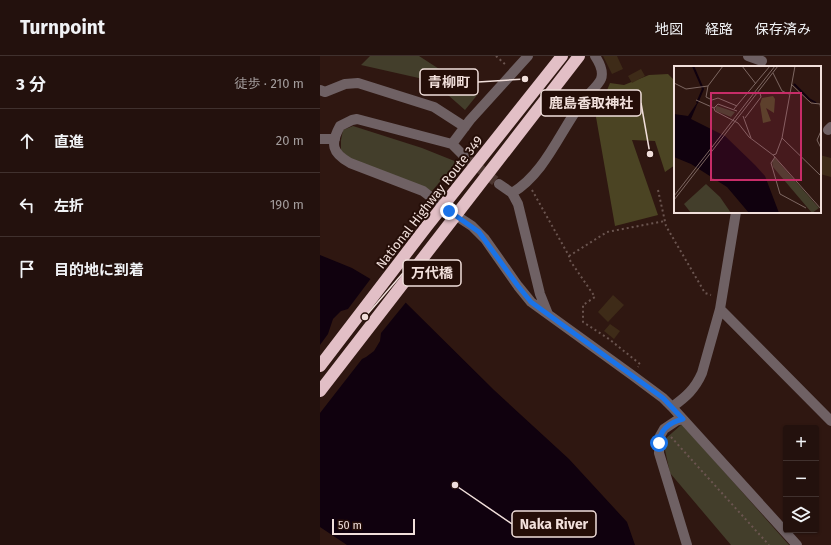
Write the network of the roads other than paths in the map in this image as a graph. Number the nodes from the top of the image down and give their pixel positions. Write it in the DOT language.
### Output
graph roads {
  1 [pos="528,56"];
  2 [pos="562,56"];
  3 [pos="579,56"];
  4 [pos="595,56"];
  5 [pos="748,56"];
  6 [pos="762,62"];
  7 [pos="320,90"];
  8 [pos="465,127"];
  9 [pos="335,138"];
  10 [pos="320,139"];
  11 [pos="452,144"];
  12 [pos="464,156"];
  13 [pos="500,184"];
  14 [pos="512,193"];
  15 [pos="443,206"];
  16 [pos="736,213"];
  17 [pos="456,216"];
  18 [pos="721,304"];
  19 [pos="548,314"];
  20 [pos="320,366"];
  21 [pos="320,391"];
  22 [pos="672,407"];
  23 [pos="683,419"];
  24 [pos="831,421"];
  25 [pos="688,545"];
  26 [pos="797,545"];
  1 -- 8 [label="street"];
  2 -- 15 [label="highway, National Highway Route 349"];
  3 -- 17 [label="highway"];
  4 -- 14 [label="street"];
  5 -- 6 [label="street"];
  7 -- 8 [label="street"];
  8 -- 11 [label="street"];
  9 -- 10 [label="street"];
  9 -- 11 [label="street"];
  9 -- 15 [label="street"];
  11 -- 12 [label="street"];
  13 -- 14 [label="street"];
  14 -- 19 [label="street"];
  15 -- 17 [label="street"];
  15 -- 20 [label="highway, National Highway Route 349"];
  16 -- 18 [label="street"];
  17 -- 19 [label="street"];
  17 -- 21 [label="highway"];
  18 -- 22 [label="street"];
  18 -- 24 [label="street"];
  19 -- 22 [label="street"];
  22 -- 23 [label="street"];
  23 -- 25 [label="street"];
  23 -- 26 [label="street"];
}
